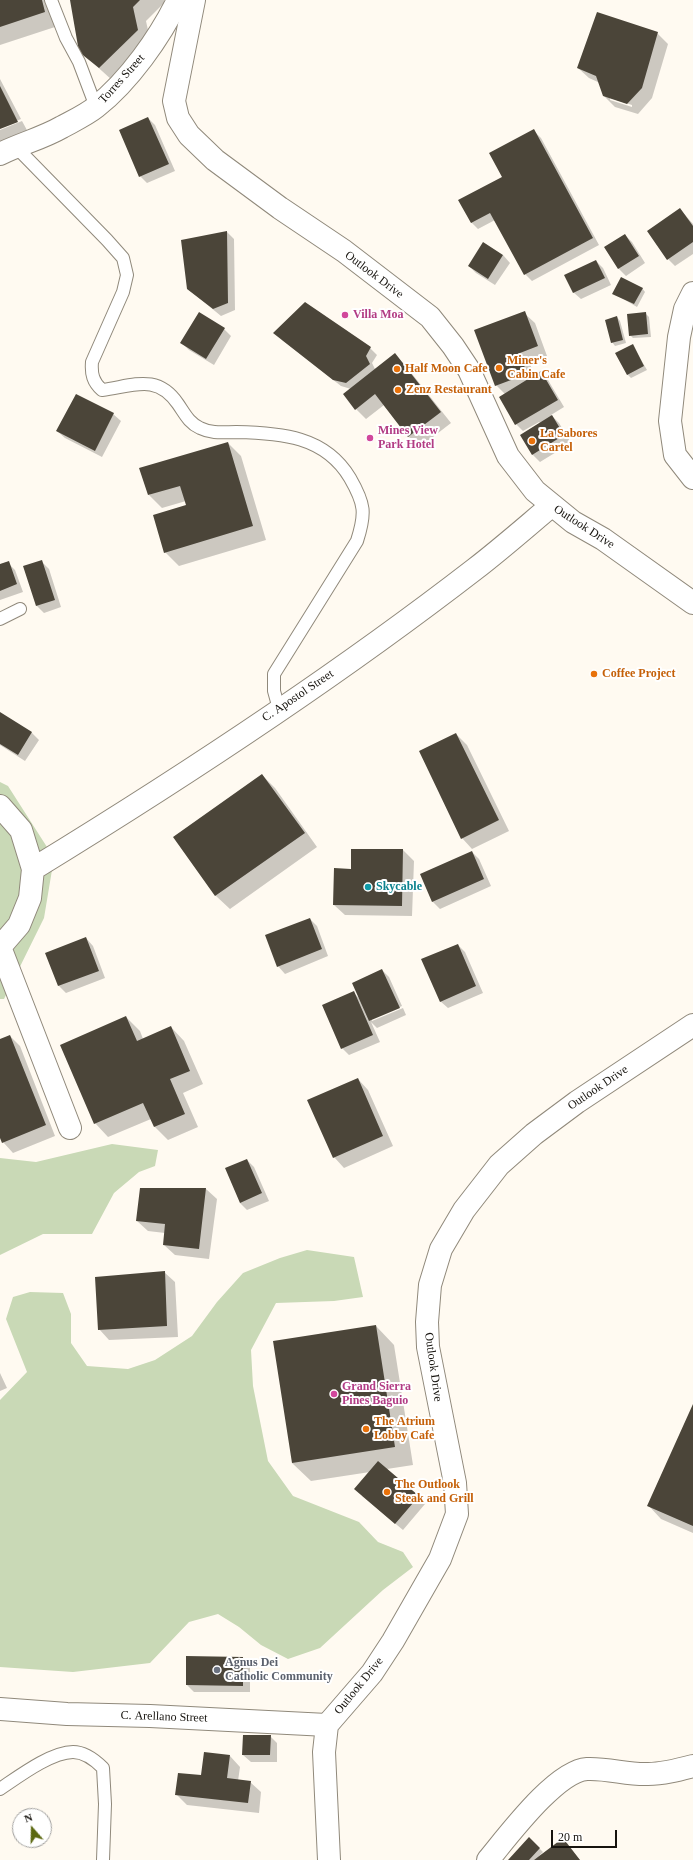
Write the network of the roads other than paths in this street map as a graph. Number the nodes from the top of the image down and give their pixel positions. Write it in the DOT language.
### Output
graph roads {
  1 [pos="50,0"];
  2 [pos="178,0"];
  3 [pos="194,0"];
  4 [pos="96,107"];
  5 [pos="8,150"];
  6 [pos="693,293"];
  7 [pos="693,478"];
  8 [pos="551,506"];
  9 [pos="693,603"];
  10 [pos="20,609"];
  11 [pos="0,619"];
  12 [pos="279,710"];
  13 [pos="0,806"];
  14 [pos="33,869"];
  15 [pos="0,947"];
  16 [pos="693,1025"];
  17 [pos="70,1128"];
  18 [pos="0,1709"];
  19 [pos="327,1725"];
  20 [pos="693,1766"];
  21 [pos="0,1789"];
  22 [pos="103,1860"];
  23 [pos="329,1860"];
  24 [pos="488,1860"];
  1 -- 4 [label="lane"];
  2 -- 4 [label="street, Torres Street"];
  3 -- 8 [label="street, Outlook Drive"];
  4 -- 5 [label="street, Torres Street"];
  5 -- 12 [label="lane"];
  6 -- 7 [label="street"];
  8 -- 9 [label="street, Outlook Drive"];
  8 -- 12 [label="street, C. Apostol Street"];
  10 -- 11 [label="lane"];
  12 -- 14 [label="street, C. Apostol Street"];
  13 -- 14 [label="street"];
  14 -- 15 [label="street"];
  15 -- 17 [label="street"];
  16 -- 19 [label="street, Outlook Drive"];
  18 -- 19 [label="street, C. Arellano Street"];
  19 -- 23 [label="street, Outlook Drive"];
  20 -- 24 [label="street"];
  21 -- 22 [label="lane"];
}
